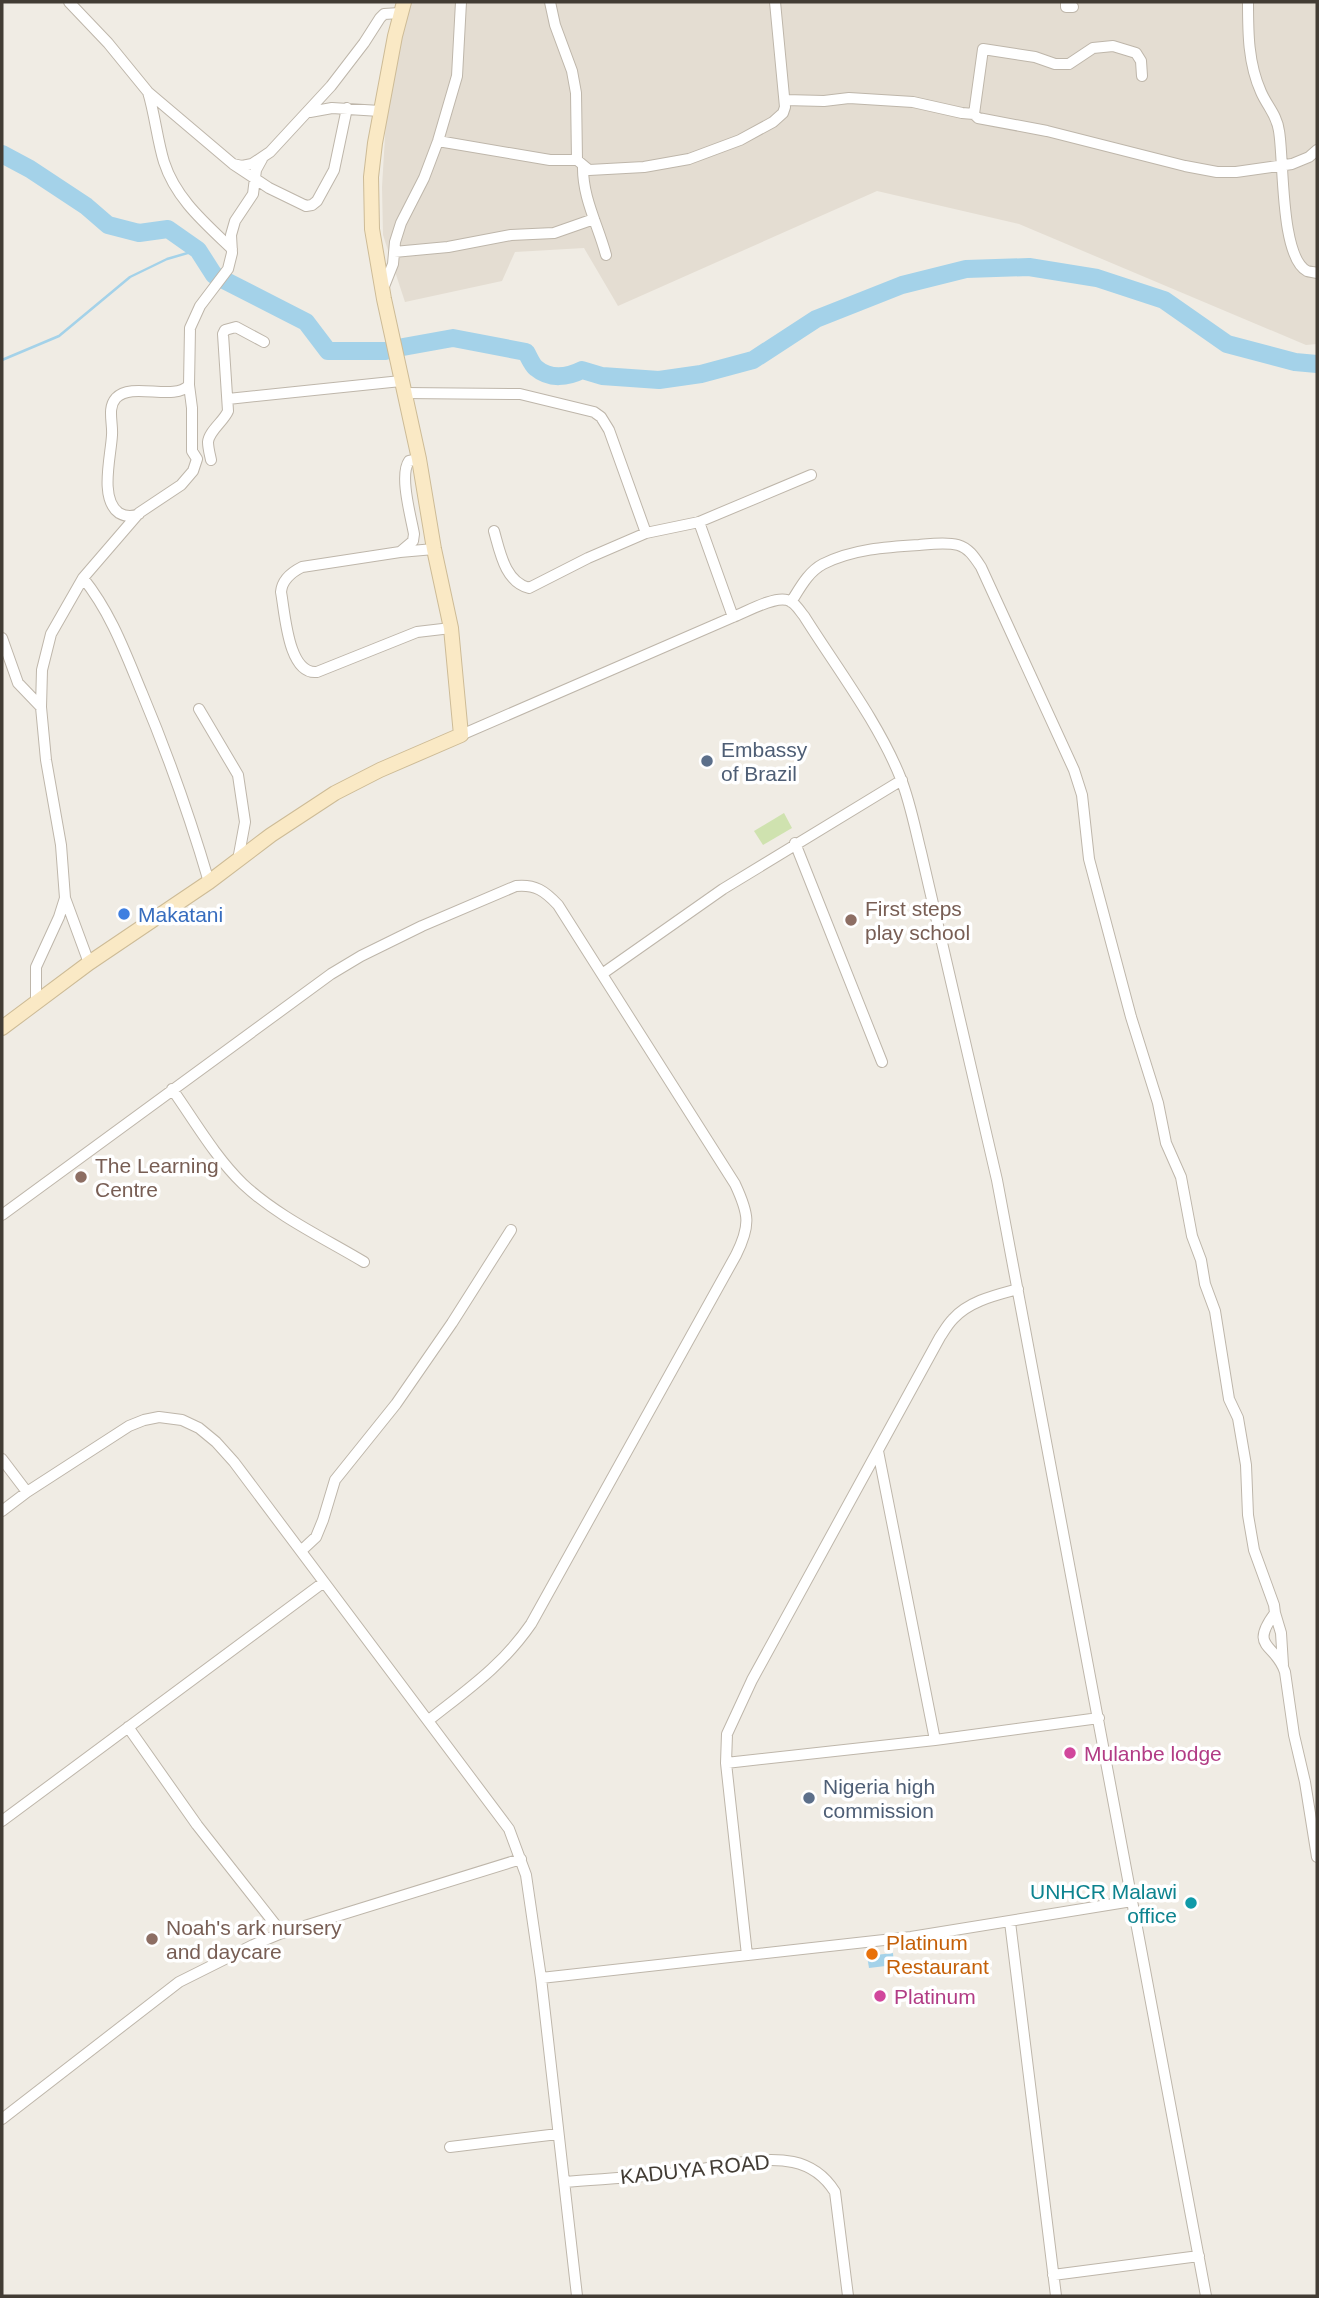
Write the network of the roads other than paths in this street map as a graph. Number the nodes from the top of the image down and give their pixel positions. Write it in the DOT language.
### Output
graph roads {
  1 [pos="69,2"];
  2 [pos="461,2"];
  3 [pos="550,2"];
  4 [pos="775,2"];
  5 [pos="1248,2"];
  6 [pos="402,8"];
  7 [pos="1142,76"];
  8 [pos="148,92"];
  9 [pos="785,100"];
  10 [pos="347,108"];
  11 [pos="380,111"];
  12 [pos="307,113"];
  13 [pos="974,114"];
  14 [pos="438,141"];
  15 [pos="1317,150"];
  16 [pos="262,159"];
  17 [pos="580,163"];
  18 [pos="233,164"];
  19 [pos="1282,166"];
  20 [pos="254,179"];
  21 [pos="594,219"];
  22 [pos="232,249"];
  23 [pos="394,252"];
  24 [pos="606,255"];
  25 [pos="1317,273"];
  26 [pos="383,289"];
  27 [pos="264,342"];
  28 [pos="189,385"];
  29 [pos="403,387"];
  30 [pos="228,399"];
  31 [pos="419,459"];
  32 [pos="211,460"];
  33 [pos="811,475"];
  34 [pos="139,513"];
  35 [pos="699,522"];
  36 [pos="494,531"];
  37 [pos="646,533"];
  38 [pos="434,549"];
  39 [pos="400,552"];
  40 [pos="83,578"];
  41 [pos="791,601"];
  42 [pos="733,617"];
  43 [pos="452,628"];
  44 [pos="2,638"];
  45 [pos="41,708"];
  46 [pos="198,709"];
  47 [pos="461,735"];
  48 [pos="902,780"];
  49 [pos="795,843"];
  50 [pos="238,860"];
  51 [pos="209,881"];
  52 [pos="65,898"];
  53 [pos="89,963"];
  54 [pos="602,974"];
  55 [pos="36,1002"];
  56 [pos="2,1028"];
  57 [pos="882,1062"];
  58 [pos="172,1089"];
  59 [pos="2,1214"];
  60 [pos="511,1230"];
  61 [pos="364,1262"];
  62 [pos="1018,1289"];
  63 [pos="878,1451"];
  64 [pos="2,1459"];
  65 [pos="27,1492"];
  66 [pos="2,1511"];
  67 [pos="302,1550"];
  68 [pos="324,1582"];
  69 [pos="1275,1613"];
  70 [pos="1283,1665"];
  71 [pos="1099,1718"];
  72 [pos="429,1720"];
  73 [pos="128,1727"];
  74 [pos="935,1740"];
  75 [pos="726,1763"];
  76 [pos="2,1821"];
  77 [pos="1317,1857"];
  78 [pos="521,1858"];
  79 [pos="1132,1901"];
  80 [pos="1010,1922"];
  81 [pos="282,1933"];
  82 [pos="747,1955"];
  83 [pos="541,1978"];
  84 [pos="2,2119"];
  85 [pos="558,2134"];
  86 [pos="450,2147"];
  87 [pos="564,2182"];
  88 [pos="1199,2256"];
  89 [pos="1053,2275"];
  90 [pos="577,2296"];
  91 [pos="848,2296"];
  92 [pos="1056,2296"];
  93 [pos="1206,2296"];
  1 -- 8 [label="street"];
  2 -- 14 [label="street"];
  3 -- 17 [label="street"];
  4 -- 9 [label="street"];
  5 -- 19 [label="street"];
  6 -- 11 [label="street"];
  6 -- 12 [label="street"];
  7 -- 13 [label="street"];
  8 -- 18 [label="street"];
  8 -- 22 [label="street"];
  9 -- 13 [label="street"];
  9 -- 17 [label="street"];
  10 -- 11 [label="street"];
  10 -- 12 [label="street"];
  10 -- 20 [label="street"];
  11 -- 26 [label="street"];
  12 -- 16 [label="street"];
  13 -- 19 [label="street"];
  14 -- 17 [label="street"];
  14 -- 23 [label="street"];
  15 -- 19 [label="street"];
  16 -- 18 [label="street"];
  16 -- 20 [label="street"];
  17 -- 21 [label="street"];
  18 -- 20 [label="street"];
  19 -- 25 [label="street"];
  20 -- 22 [label="street"];
  21 -- 23 [label="street"];
  21 -- 24 [label="street"];
  22 -- 28 [label="street"];
  23 -- 26 [label="street"];
  26 -- 29 [label="street"];
  27 -- 30 [label="street"];
  28 -- 34 [label="street"];
  28 -- 34 [label="street"];
  29 -- 30 [label="street"];
  29 -- 31 [label="street"];
  29 -- 37 [label="street"];
  30 -- 32 [label="street"];
  31 -- 38 [label="street"];
  31 -- 39 [label="street"];
  33 -- 35 [label="street"];
  34 -- 40 [label="street"];
  35 -- 37 [label="street"];
  35 -- 42 [label="street"];
  36 -- 37 [label="street"];
  38 -- 39 [label="street"];
  38 -- 43 [label="street"];
  39 -- 43 [label="street"];
  40 -- 45 [label="street"];
  40 -- 51 [label="street"];
  41 -- 42 [label="street"];
  41 -- 48 [label="street"];
  41 -- 69 [label="street"];
  42 -- 47 [label="street"];
  43 -- 47 [label="street"];
  44 -- 45 [label="street"];
  45 -- 52 [label="street"];
  46 -- 50 [label="street"];
  47 -- 50 [label="street"];
  48 -- 49 [label="street"];
  48 -- 62 [label="street"];
  49 -- 54 [label="street"];
  49 -- 57 [label="street"];
  50 -- 51 [label="street"];
  51 -- 53 [label="street"];
  52 -- 53 [label="street"];
  52 -- 55 [label="street"];
  53 -- 55 [label="street"];
  54 -- 58 [label="street"];
  54 -- 72 [label="street"];
  55 -- 56 [label="street"];
  58 -- 59 [label="street"];
  58 -- 61 [label="street"];
  60 -- 67 [label="street"];
  62 -- 63 [label="street"];
  62 -- 71 [label="street"];
  63 -- 74 [label="street"];
  63 -- 75 [label="street"];
  64 -- 65 [label="street"];
  65 -- 66 [label="street"];
  65 -- 67 [label="street"];
  67 -- 68 [label="street"];
  68 -- 72 [label="street"];
  68 -- 73 [label="street"];
  69 -- 70 [label="street"];
  69 -- 70 [label="street"];
  70 -- 77 [label="street"];
  71 -- 74 [label="street"];
  71 -- 79 [label="street"];
  72 -- 78 [label="street"];
  73 -- 76 [label="street"];
  73 -- 81 [label="street"];
  74 -- 75 [label="street"];
  75 -- 82 [label="street"];
  78 -- 81 [label="street"];
  78 -- 83 [label="street"];
  79 -- 80 [label="street"];
  79 -- 88 [label="street"];
  80 -- 82 [label="street"];
  80 -- 89 [label="street"];
  81 -- 84 [label="street"];
  82 -- 83 [label="street"];
  83 -- 85 [label="street"];
  85 -- 86 [label="street"];
  85 -- 87 [label="street"];
  87 -- 90 [label="street"];
  87 -- 91 [label="street, KADUYA ROAD"];
  88 -- 89 [label="street"];
  88 -- 93 [label="street"];
  89 -- 92 [label="street"];
}
